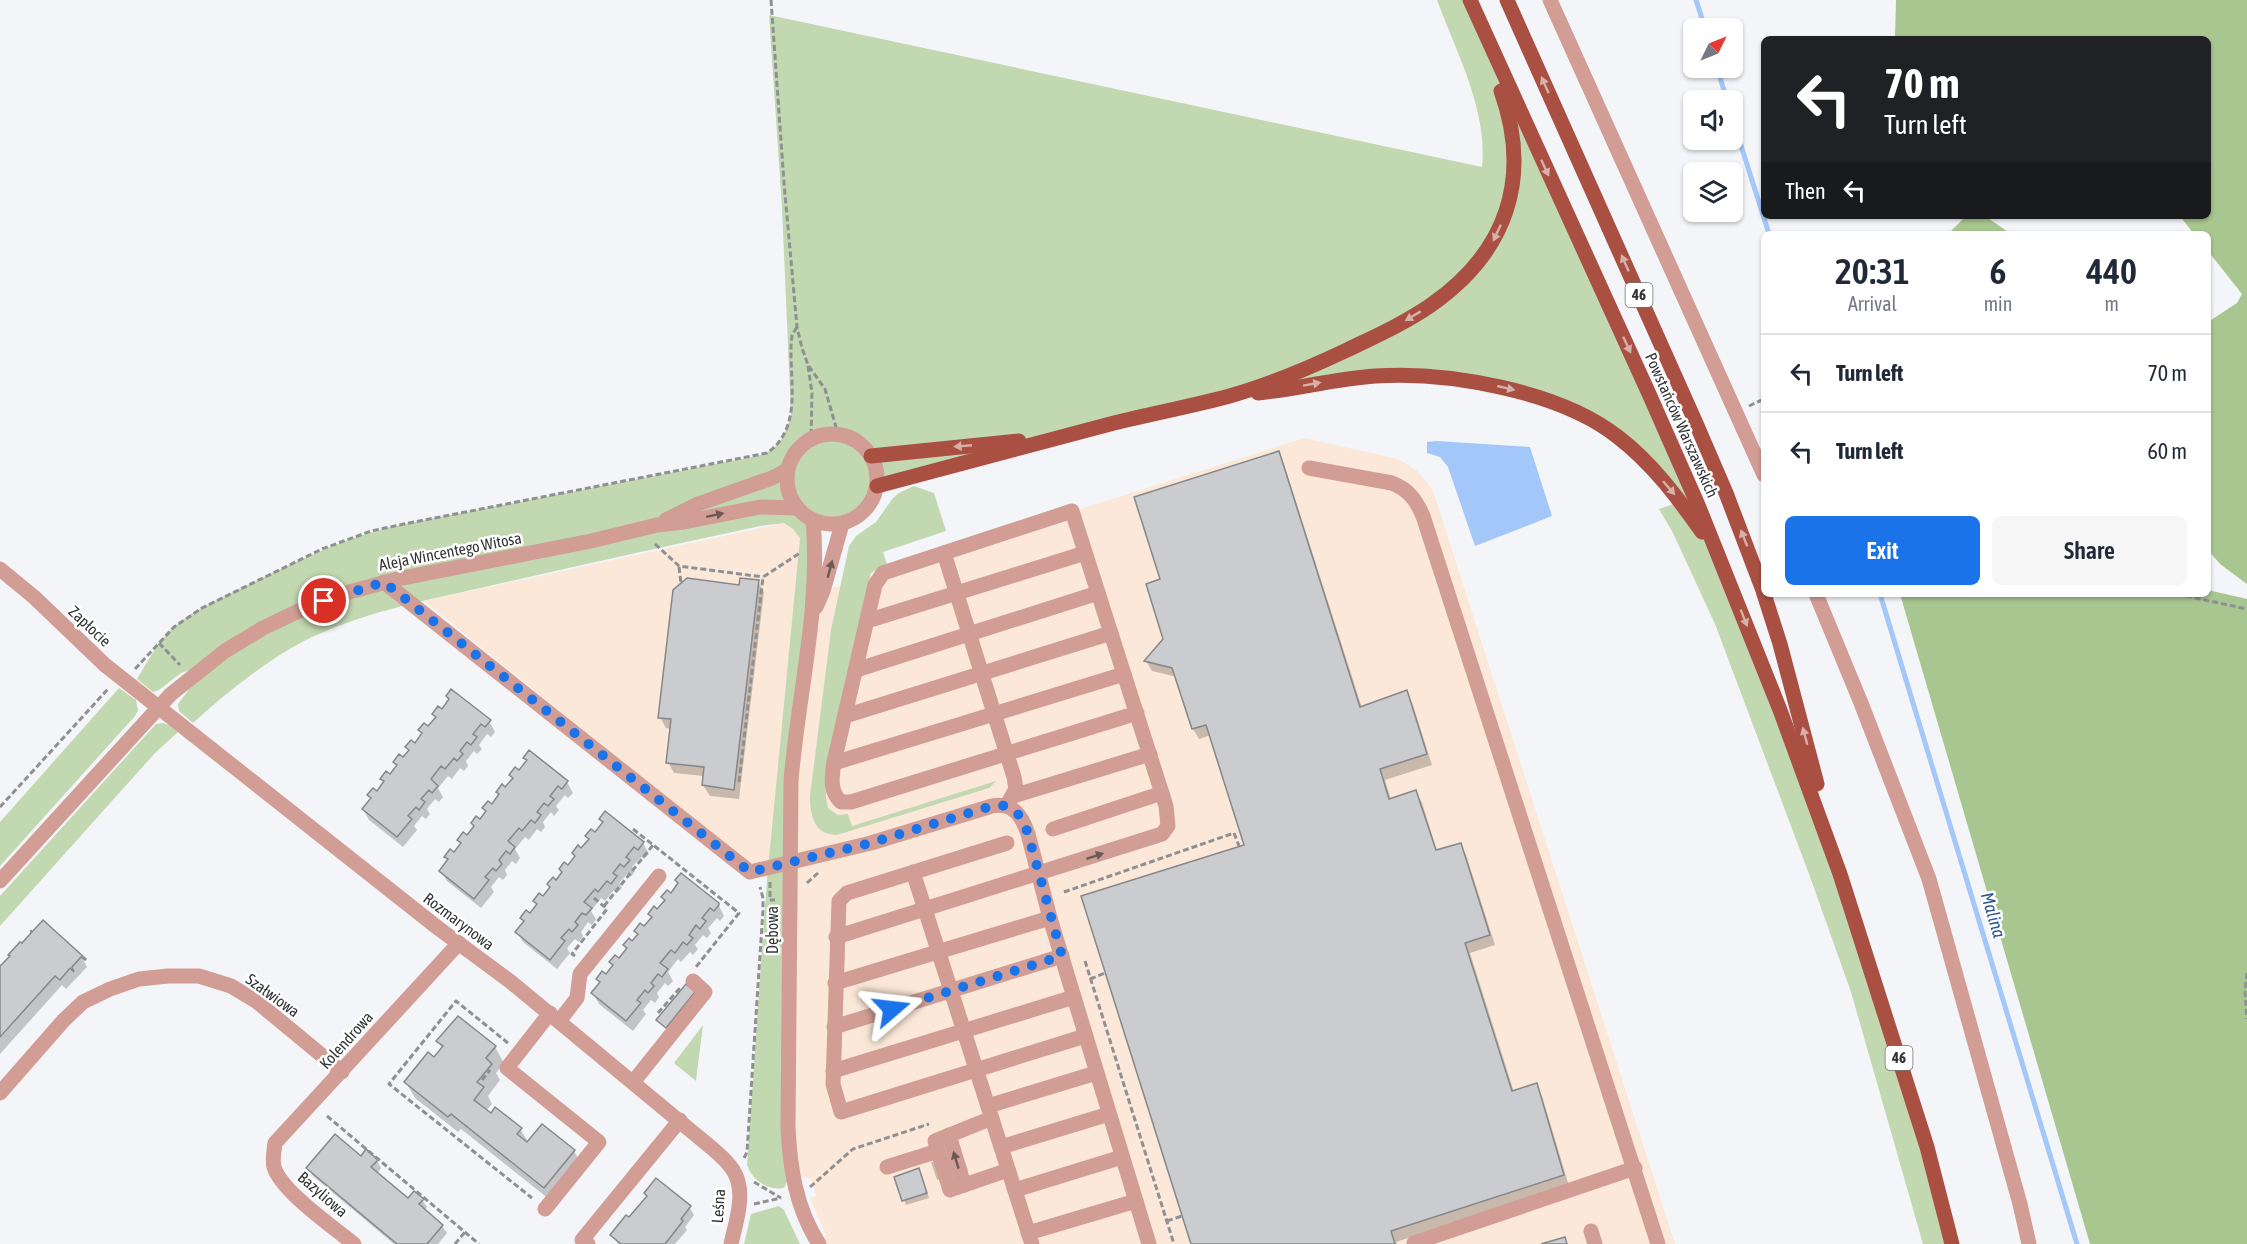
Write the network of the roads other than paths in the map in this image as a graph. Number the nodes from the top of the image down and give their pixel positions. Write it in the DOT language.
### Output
graph roads {
  1 [pos="1469,0"];
  2 [pos="1506,0"];
  3 [pos="1550,0"];
  4 [pos="1234,395"];
  5 [pos="1043,442"];
  6 [pos="871,456"];
  7 [pos="1309,468"];
  8 [pos="1761,468"];
  9 [pos="787,470"];
  10 [pos="877,486"];
  11 [pos="797,508"];
  12 [pos="813,520"];
  13 [pos="842,524"];
  14 [pos="657,525"];
  15 [pos="944,553"];
  16 [pos="1085,553"];
  17 [pos="1717,553"];
  18 [pos="0,569"];
  19 [pos="384,582"];
  20 [pos="1761,585"];
  21 [pos="1098,593"];
  22 [pos="957,594"];
  23 [pos="1765,597"];
  24 [pos="1817,597"];
  25 [pos="813,612"];
  26 [pos="867,621"];
  27 [pos="970,633"];
  28 [pos="1111,633"];
  29 [pos="856,670"];
  30 [pos="983,674"];
  31 [pos="1124,674"];
  32 [pos="158,706"];
  33 [pos="1137,713"];
  34 [pos="995,714"];
  35 [pos="845,716"];
  36 [pos="1008,753"];
  37 [pos="1150,754"];
  38 [pos="834,764"];
  39 [pos="1162,793"];
  40 [pos="1010,801"];
  41 [pos="1053,829"];
  42 [pos="1007,843"];
  43 [pos="790,863"];
  44 [pos="914,872"];
  45 [pos="1840,874"];
  46 [pos="1039,875"];
  47 [pos="659,876"];
  48 [pos="0,881"];
  49 [pos="925,910"];
  50 [pos="1050,918"];
  51 [pos="836,937"];
  52 [pos="459,944"];
  53 [pos="939,952"];
  54 [pos="1062,956"];
  55 [pos="693,976"];
  56 [pos="835,984"];
  57 [pos="951,991"];
  58 [pos="1074,997"];
  59 [pos="555,1017"];
  60 [pos="834,1027"];
  61 [pos="964,1031"];
  62 [pos="1085,1036"];
  63 [pos="976,1070"];
  64 [pos="833,1071"];
  65 [pos="342,1072"];
  66 [pos="1096,1073"];
  67 [pos="634,1081"];
  68 [pos="0,1093"];
  69 [pos="990,1112"];
  70 [pos="1109,1114"];
  71 [pos="680,1120"];
  72 [pos="949,1135"];
  73 [pos="1001,1147"];
  74 [pos="938,1151"];
  75 [pos="1122,1157"];
  76 [pos="274,1167"];
  77 [pos="887,1167"];
  78 [pos="1635,1168"];
  79 [pos="1008,1170"];
  80 [pos="735,1175"];
  81 [pos="964,1185"];
  82 [pos="1014,1190"];
  83 [pos="1136,1201"];
  84 [pos="545,1209"];
  85 [pos="1030,1238"];
  86 [pos="1144,1243"];
  87 [pos="1414,1243"];
  88 [pos="354,1244"];
  89 [pos="588,1244"];
  90 [pos="731,1244"];
  91 [pos="819,1244"];
  92 [pos="1658,1244"];
  93 [pos="1952,1244"];
  94 [pos="2029,1244"];
  1 -- 4 [label="main road, one-way"];
  1 -- 17 [label="main road, Powstańców Warszawskich / 46, one-way"];
  20 -- 2 [label="main road, Powstańców Warszawskich / 46, one-way"];
  3 -- 8 [label="street"];
  4 -- 5 [label="main road"];
  4 -- 17 [label="main road, one-way"];
  5 -- 6 [label="main road, one-way"];
  5 -- 10 [label="main road"];
  6 -- 9 [label="street"];
  6 -- 10 [label="street"];
  7 -- 78 [label="street"];
  9 -- 11 [label="street"];
  9 -- 14 [label="street, Aleja Wincentego Witosa"];
  10 -- 13 [label="street"];
  11 -- 12 [label="street"];
  14 -- 11 [label="street, Aleja Wincentego Witosa, one-way"];
  12 -- 13 [label="street"];
  12 -- 25 [label="street, Dębowa"];
  25 -- 13 [label="street, Dębowa, one-way"];
  14 -- 19 [label="street, Aleja Wincentego Witosa"];
  15 -- 16 [label="street"];
  15 -- 22 [label="street"];
  15 -- 26 [label="street"];
  16 -- 21 [label="street"];
  16 -- 22 [label="street"];
  17 -- 45 [label="main road, Powstańców Warszawskich / 46, one-way"];
  18 -- 32 [label="street, Zapłocie"];
  19 -- 32 [label="street, Aleja Wincentego Witosa"];
  19 -- 43 [label="street"];
  21 -- 27 [label="street"];
  21 -- 28 [label="street"];
  22 -- 26 [label="street"];
  22 -- 27 [label="street"];
  45 -- 23 [label="main road, Powstańców Warszawskich / 46, one-way"];
  24 -- 94 [label="street"];
  25 -- 43 [label="street, Dębowa"];
  26 -- 29 [label="street"];
  27 -- 29 [label="street"];
  27 -- 30 [label="street"];
  28 -- 30 [label="street"];
  28 -- 31 [label="street"];
  29 -- 35 [label="street"];
  30 -- 34 [label="street"];
  30 -- 35 [label="street"];
  31 -- 33 [label="street"];
  31 -- 34 [label="street"];
  32 -- 48 [label="street, Aleja Wincentego Witosa"];
  32 -- 52 [label="street, Rozmarynowa"];
  33 -- 36 [label="street"];
  33 -- 37 [label="street"];
  34 -- 36 [label="street"];
  34 -- 38 [label="street"];
  35 -- 38 [label="street"];
  36 -- 38 [label="street"];
  36 -- 40 [label="street"];
  37 -- 39 [label="street"];
  37 -- 40 [label="street"];
  39 -- 41 [label="street"];
  46 -- 39 [label="street, one-way"];
  40 -- 43 [label="street"];
  40 -- 46 [label="street"];
  42 -- 44 [label="street"];
  43 -- 91 [label="street, Dębowa"];
  44 -- 49 [label="street"];
  44 -- 51 [label="street"];
  45 -- 93 [label="main road, Powstańców Warszawskich / 46"];
  46 -- 49 [label="street"];
  46 -- 50 [label="street"];
  47 -- 59 [label="street"];
  49 -- 51 [label="street"];
  49 -- 53 [label="street"];
  50 -- 53 [label="street"];
  50 -- 54 [label="street"];
  51 -- 56 [label="street"];
  52 -- 59 [label="street, Rozmarynowa"];
  52 -- 65 [label="street, Kolendrowa"];
  53 -- 56 [label="street"];
  53 -- 57 [label="street"];
  54 -- 57 [label="street"];
  54 -- 58 [label="street"];
  55 -- 67 [label="street"];
  56 -- 60 [label="street"];
  57 -- 60 [label="street"];
  57 -- 61 [label="street"];
  58 -- 61 [label="street"];
  58 -- 62 [label="street"];
  59 -- 67 [label="street, Rozmarynowa"];
  59 -- 84 [label="street"];
  60 -- 64 [label="street"];
  61 -- 63 [label="street"];
  61 -- 64 [label="street"];
  62 -- 63 [label="street"];
  62 -- 66 [label="street"];
  63 -- 64 [label="street"];
  63 -- 69 [label="street"];
  65 -- 68 [label="street, Szałwiowa"];
  65 -- 76 [label="street, Kolendrowa"];
  66 -- 69 [label="street"];
  66 -- 70 [label="street"];
  67 -- 71 [label="street, Rozmarynowa"];
  69 -- 72 [label="street"];
  69 -- 73 [label="street"];
  70 -- 73 [label="street"];
  70 -- 75 [label="street"];
  71 -- 80 [label="street, Rozmarynowa"];
  71 -- 89 [label="street"];
  72 -- 74 [label="street"];
  81 -- 72 [label="street, one-way"];
  73 -- 79 [label="street"];
  74 -- 77 [label="street"];
  74 -- 81 [label="street"];
  75 -- 82 [label="street"];
  75 -- 83 [label="street"];
  76 -- 88 [label="street, Bazyliowa"];
  78 -- 87 [label="street"];
  78 -- 92 [label="street"];
  79 -- 81 [label="street"];
  79 -- 82 [label="street"];
  80 -- 90 [label="street, Leśna"];
  82 -- 85 [label="street"];
  83 -- 85 [label="street"];
  83 -- 86 [label="street"];
}
